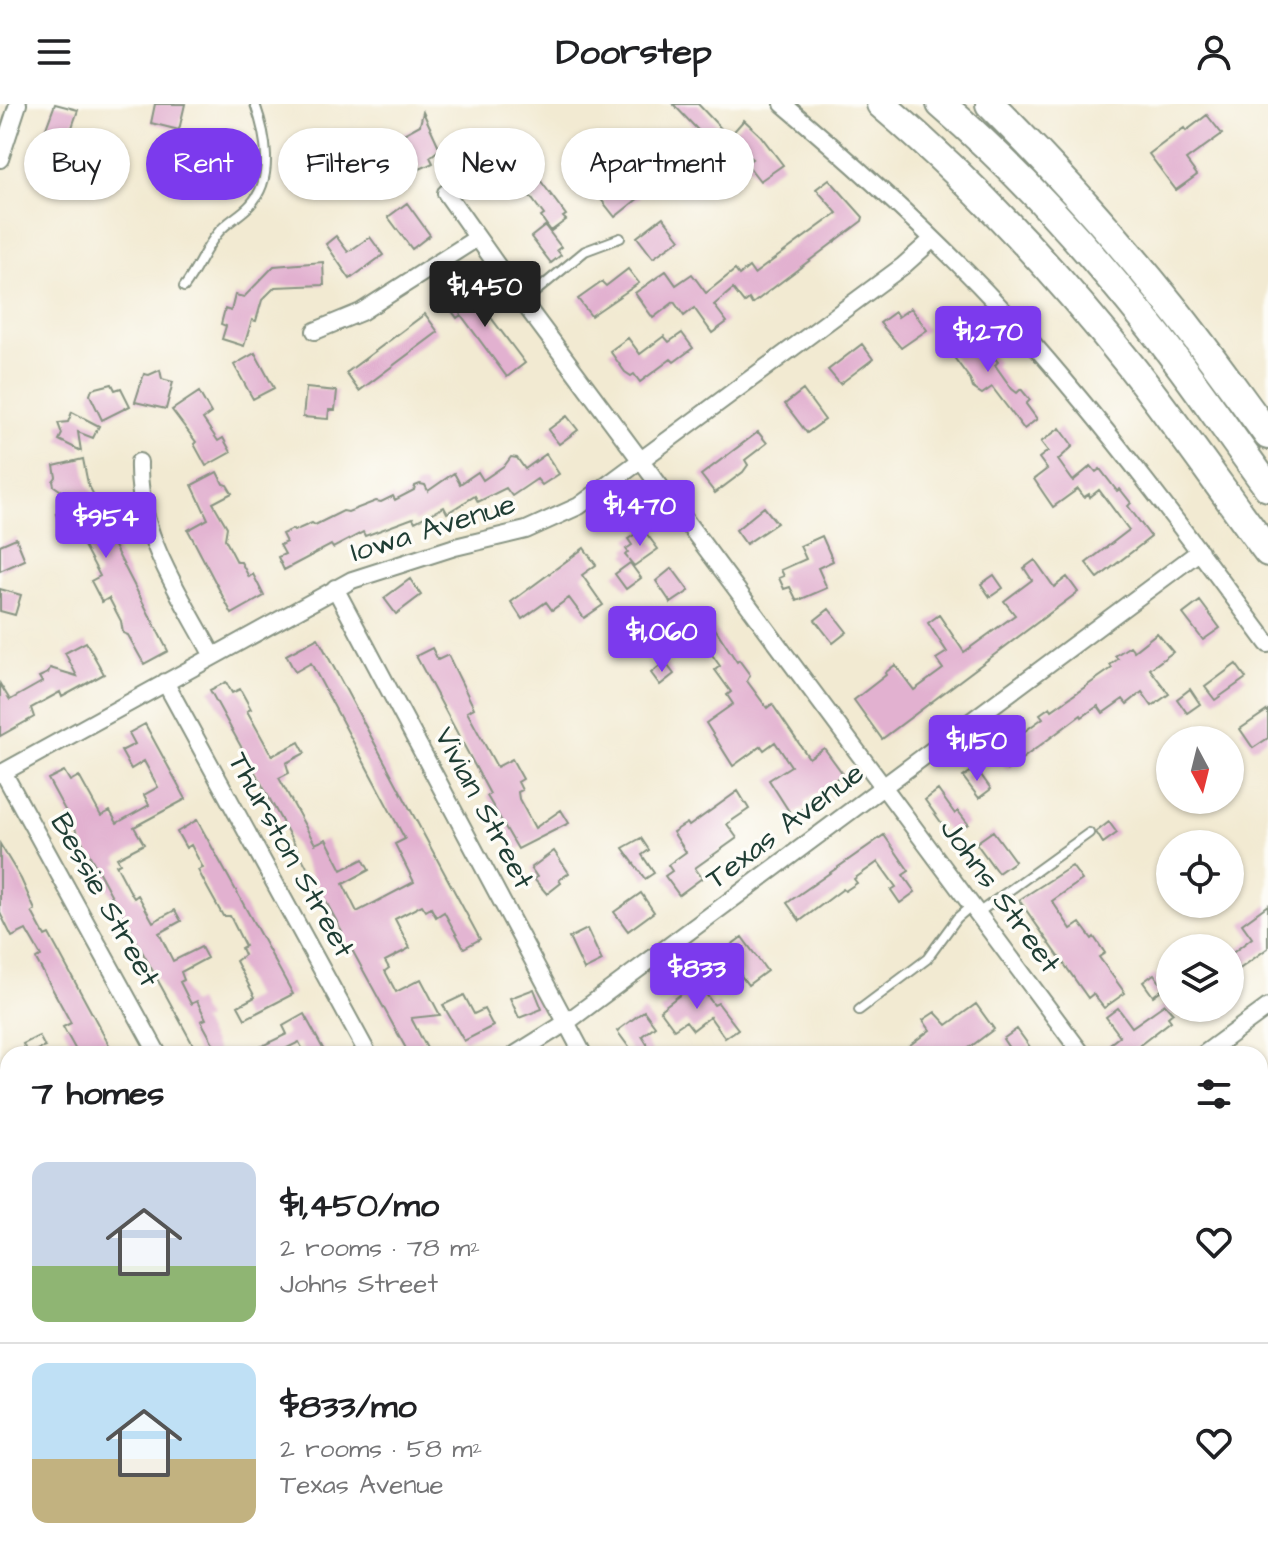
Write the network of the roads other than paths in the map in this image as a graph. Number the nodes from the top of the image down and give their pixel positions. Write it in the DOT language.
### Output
graph roads {
  1 [pos="18,104"];
  2 [pos="255,104"];
  3 [pos="783,104"];
  4 [pos="881,104"];
  5 [pos="941,104"];
  6 [pos="990,104"];
  7 [pos="0,159"];
  8 [pos="451,200"];
  9 [pos="477,238"];
  10 [pos="620,238"];
  11 [pos="933,239"];
  12 [pos="184,287"];
  13 [pos="523,302"];
  14 [pos="315,331"];
  15 [pos="1268,435"];
  16 [pos="642,460"];
  17 [pos="139,462"];
  18 [pos="1268,487"];
  19 [pos="1200,551"];
  20 [pos="1268,552"];
  21 [pos="335,588"];
  22 [pos="1268,644"];
  23 [pos="213,656"];
  24 [pos="165,682"];
  25 [pos="1,773"];
  26 [pos="885,787"];
  27 [pos="1089,833"];
  28 [pos="975,909"];
  29 [pos="1268,1007"];
  30 [pos="859,1010"];
  31 [pos="567,1022"];
  32 [pos="154,1046"];
  33 [pos="364,1046"];
  34 [pos="529,1046"];
  35 [pos="579,1046"];
  36 [pos="1076,1046"];
  37 [pos="1215,1046"];
  1 -- 7 [label="street"];
  2 -- 12 [label="lane"];
  3 -- 11 [label="street"];
  4 -- 20 [label="highway"];
  5 -- 18 [label="highway"];
  6 -- 15 [label="highway"];
  8 -- 9 [label="street, Johns Street"];
  9 -- 13 [label="street, Johns Street"];
  9 -- 14 [label="street"];
  10 -- 13 [label="lane"];
  11 -- 16 [label="street, Iowa Avenue"];
  11 -- 19 [label="street"];
  13 -- 16 [label="street, Johns Street"];
  16 -- 21 [label="street, Iowa Avenue"];
  16 -- 26 [label="street, Johns Street"];
  17 -- 23 [label="street"];
  19 -- 22 [label="street"];
  19 -- 26 [label="street, Texas Avenue"];
  21 -- 23 [label="street, Iowa Avenue"];
  21 -- 31 [label="street, Vivian Street"];
  23 -- 24 [label="street, Iowa Avenue"];
  24 -- 25 [label="street, Iowa Avenue"];
  24 -- 33 [label="street, Thurston Street"];
  25 -- 32 [label="street, Bessie Street"];
  26 -- 28 [label="street, Johns Street"];
  26 -- 31 [label="street, Texas Avenue"];
  27 -- 28 [label="lane"];
  28 -- 30 [label="lane"];
  28 -- 36 [label="street, Johns Street"];
  29 -- 37 [label="street"];
  31 -- 34 [label="street, Texas Avenue"];
  31 -- 35 [label="street, Vivian Street"];
}
